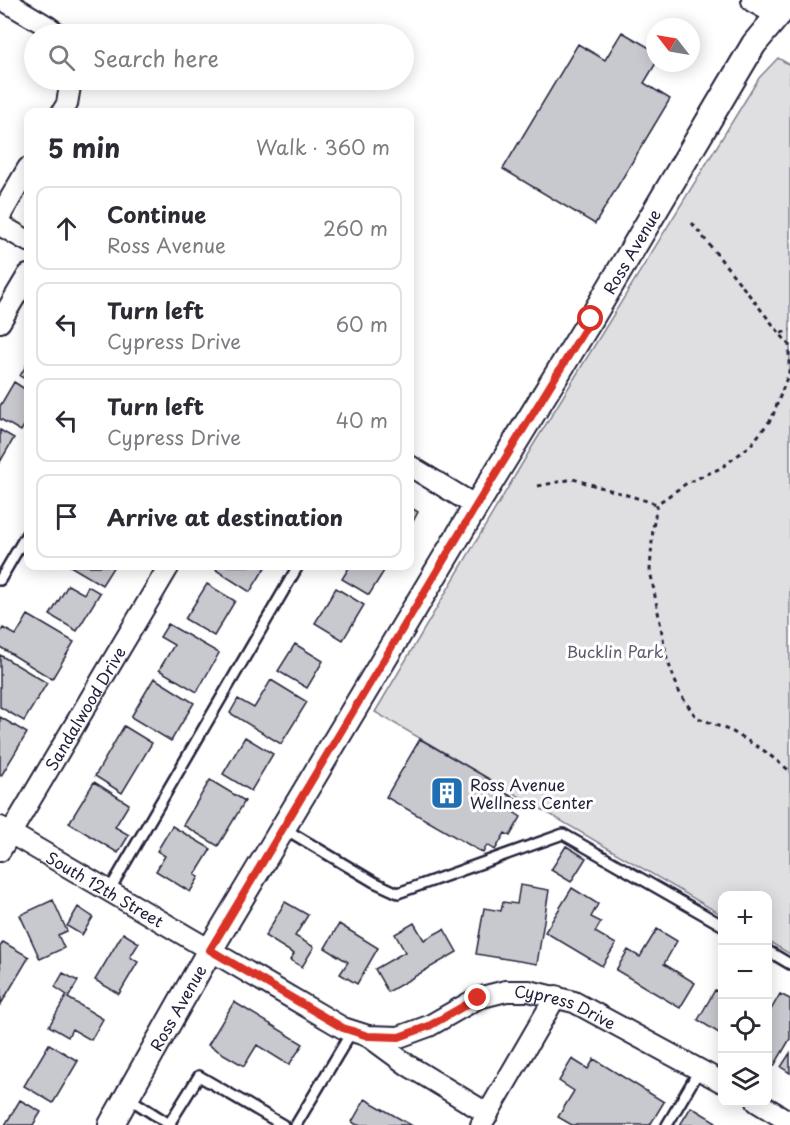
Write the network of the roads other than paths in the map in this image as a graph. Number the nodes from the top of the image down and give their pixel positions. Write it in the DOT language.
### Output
graph roads {
  1 [pos="3,0"];
  2 [pos="754,0"];
  3 [pos="785,11"];
  4 [pos="44,24"];
  5 [pos="69,90"];
  6 [pos="64,108"];
  7 [pos="24,175"];
  8 [pos="0,216"];
  9 [pos="0,225"];
  10 [pos="24,240"];
  11 [pos="24,281"];
  12 [pos="0,322"];
  13 [pos="414,468"];
  14 [pos="476,506"];
  15 [pos="24,539"];
  16 [pos="167,570"];
  17 [pos="296,570"];
  18 [pos="0,580"];
  19 [pos="283,828"];
  20 [pos="5,830"];
  21 [pos="0,851"];
  22 [pos="109,891"];
  23 [pos="718,923"];
  24 [pos="210,950"];
  25 [pos="772,953"];
  26 [pos="790,964"];
  27 [pos="556,996"];
  28 [pos="360,1034"];
  29 [pos="700,1069"];
  30 [pos="718,1079"];
  31 [pos="127,1097"];
  32 [pos="765,1107"];
  33 [pos="485,1119"];
  34 [pos="790,1122"];
  35 [pos="111,1125"];
  36 [pos="170,1125"];
  37 [pos="283,1125"];
  38 [pos="296,1125"];
  39 [pos="667,1125"];
  1 -- 4 [label="street"];
  2 -- 3 [label="street"];
  3 -- 14 [label="street, Ross Avenue"];
  5 -- 6 [label="street"];
  7 -- 8 [label="street"];
  9 -- 10 [label="street"];
  11 -- 12 [label="street"];
  13 -- 14 [label="street"];
  14 -- 19 [label="street, Ross Avenue"];
  15 -- 18 [label="lane"];
  16 -- 20 [label="street, Sandalwood Drive"];
  17 -- 22 [label="lane"];
  19 -- 23 [label="lane"];
  19 -- 24 [label="street, Ross Avenue"];
  20 -- 21 [label="street, Sandalwood Drive"];
  20 -- 22 [label="street, South 12th Street"];
  22 -- 24 [label="street, South 12th Street"];
  24 -- 28 [label="street, Cypress Drive"];
  24 -- 31 [label="street, Ross Avenue"];
  25 -- 26 [label="lane"];
  27 -- 28 [label="street, Cypress Drive"];
  27 -- 29 [label="street, Cypress Drive"];
  27 -- 33 [label="street"];
  28 -- 33 [label="street"];
  28 -- 38 [label="lane"];
  29 -- 30 [label="street, Cypress Drive"];
  29 -- 39 [label="lane"];
  31 -- 35 [label="street, Ross Avenue"];
  31 -- 36 [label="lane"];
  32 -- 34 [label="street"];
  36 -- 37 [label="lane"];
}
